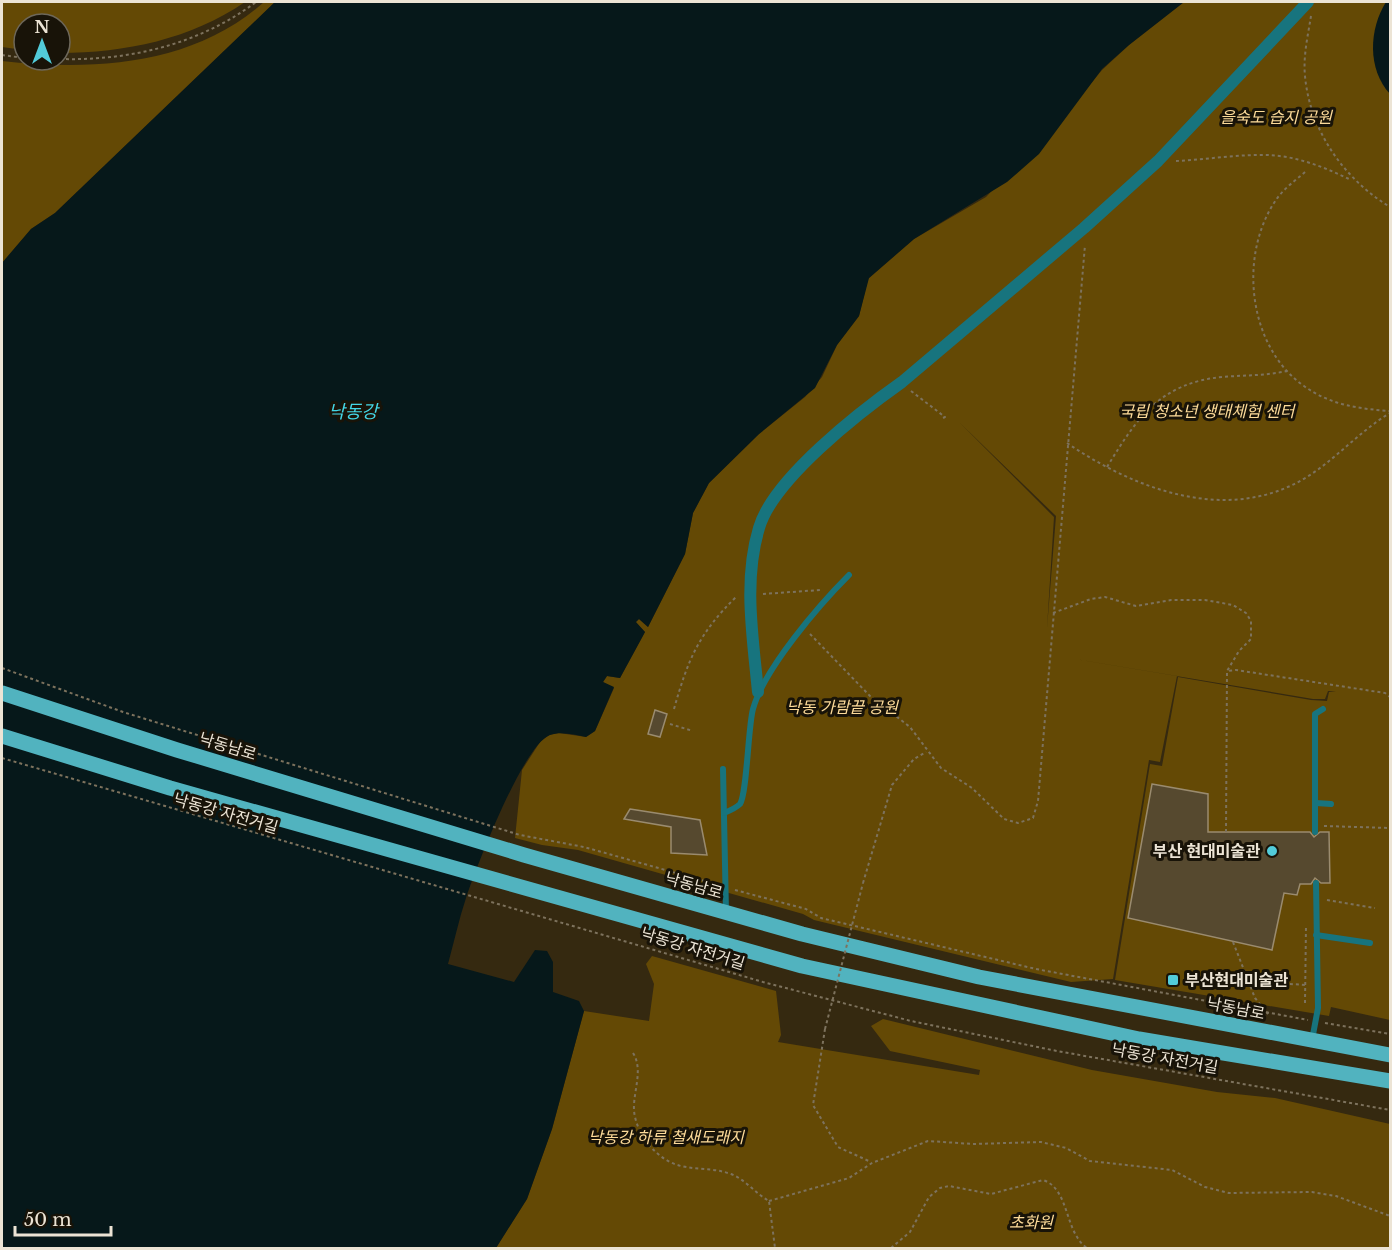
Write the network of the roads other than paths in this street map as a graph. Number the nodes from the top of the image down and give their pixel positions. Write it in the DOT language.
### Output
graph roads {
  1 [pos="1311,5"];
  2 [pos="849,575"];
  3 [pos="758,692"];
  4 [pos="2,693"];
  5 [pos="1323,709"];
  6 [pos="2,736"];
  7 [pos="723,769"];
  8 [pos="1316,803"];
  9 [pos="1331,804"];
  10 [pos="724,813"];
  11 [pos="1316,829"];
  12 [pos="1316,884"];
  13 [pos="726,913"];
  14 [pos="1316,935"];
  15 [pos="1370,943"];
  16 [pos="1312,1041"];
  17 [pos="1390,1055"];
  18 [pos="1390,1081"];
  1 -- 3 [label="street"];
  2 -- 3 [label="lane"];
  3 -- 10 [label="lane"];
  4 -- 13 [label="main road, 낙동남로"];
  5 -- 8 [label="lane"];
  6 -- 18 [label="main road"];
  7 -- 10 [label="lane"];
  8 -- 9 [label="lane"];
  8 -- 11 [label="lane"];
  10 -- 13 [label="lane"];
  12 -- 14 [label="lane"];
  13 -- 16 [label="main road, 낙동남로"];
  14 -- 15 [label="lane"];
  14 -- 16 [label="lane"];
  16 -- 17 [label="main road, 낙동남로"];
}
